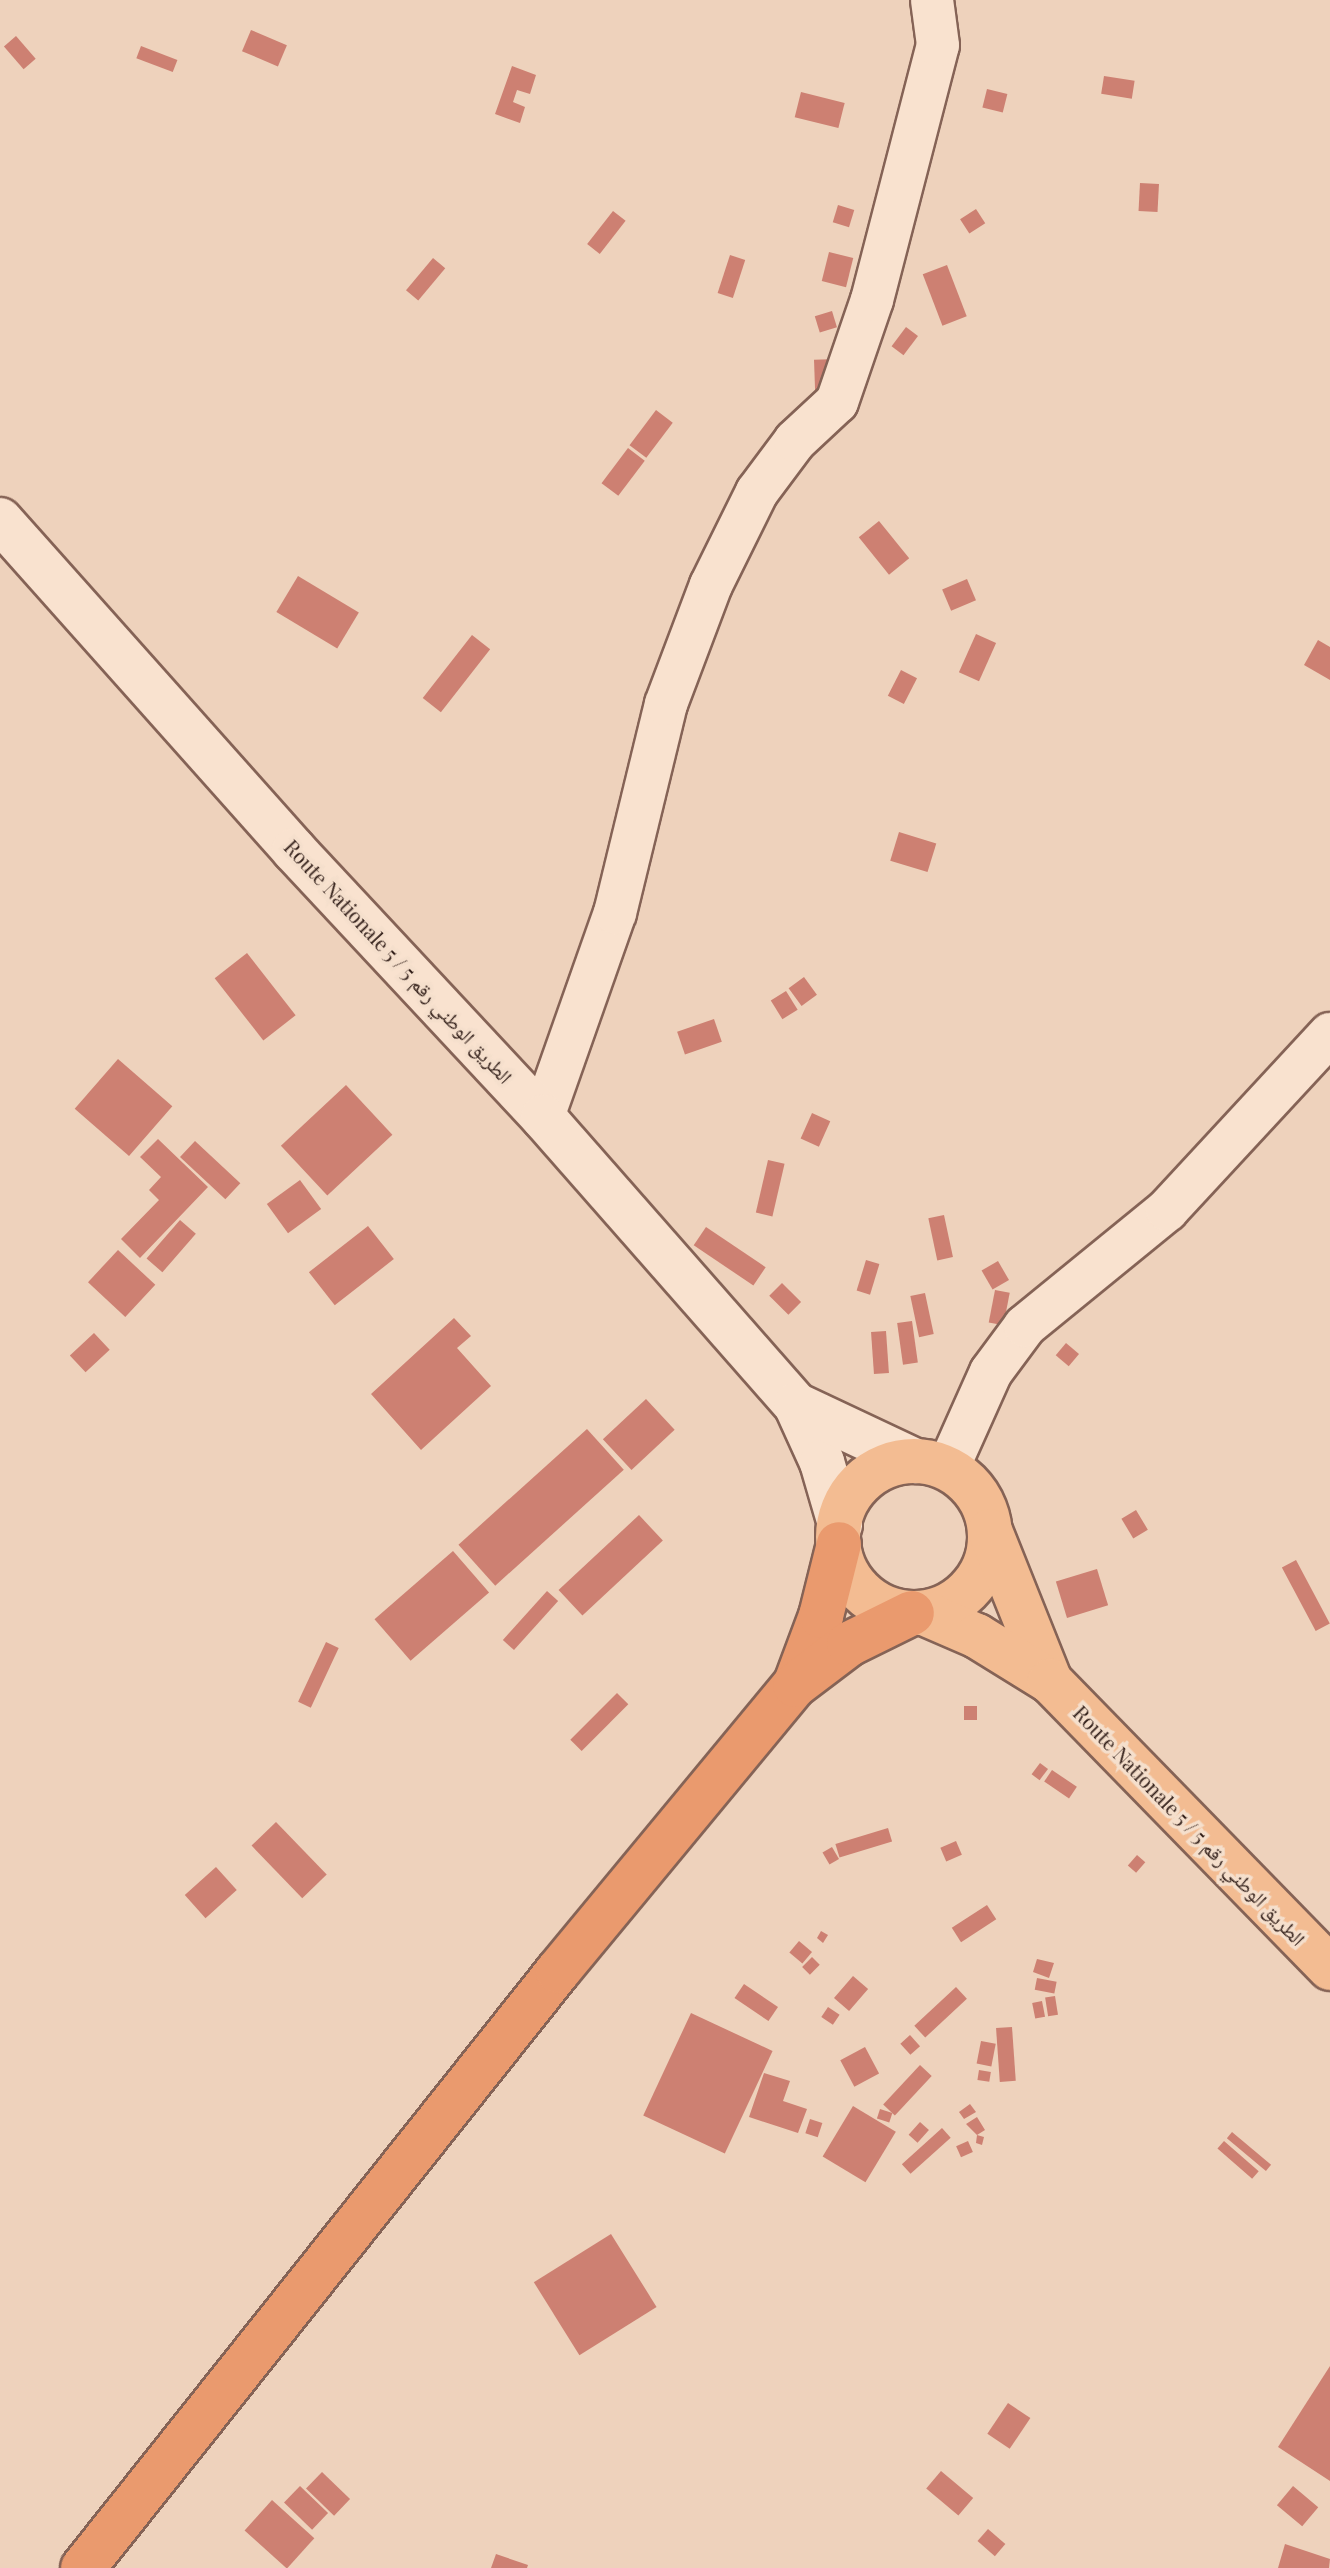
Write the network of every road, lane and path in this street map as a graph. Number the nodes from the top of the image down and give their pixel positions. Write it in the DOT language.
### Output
graph roads {
  1 [pos="932,0"];
  2 [pos="0,520"];
  3 [pos="1330,1034"];
  4 [pos="543,1117"];
  5 [pos="796,1405"];
  6 [pos="932,1465"];
  7 [pos="990,1531"];
  8 [pos="839,1534"];
  9 [pos="918,1613"];
  10 [pos="1050,1681"];
  11 [pos="795,1685"];
  12 [pos="1330,1968"];
  13 [pos="83,2568"];
  1 -- 4 [label="street"];
  2 -- 4 [label="main road, Route Nationale 5 / الطريق الوطني رقم 5"];
  3 -- 6 [label="street"];
  4 -- 5 [label="main road, Route Nationale 5 / الطريق الوطني رقم 5"];
  5 -- 6 [label="main road"];
  5 -- 8 [label="main road"];
  6 -- 7 [label="main road"];
  6 -- 8 [label="main road"];
  7 -- 9 [label="main road"];
  7 -- 10 [label="main road"];
  8 -- 9 [label="main road"];
  8 -- 11 [label="highway"];
  9 -- 10 [label="main road"];
  9 -- 11 [label="highway"];
  10 -- 12 [label="main road, Route Nationale 5 / الطريق الوطني رقم 5"];
  11 -- 13 [label="highway"];
}
